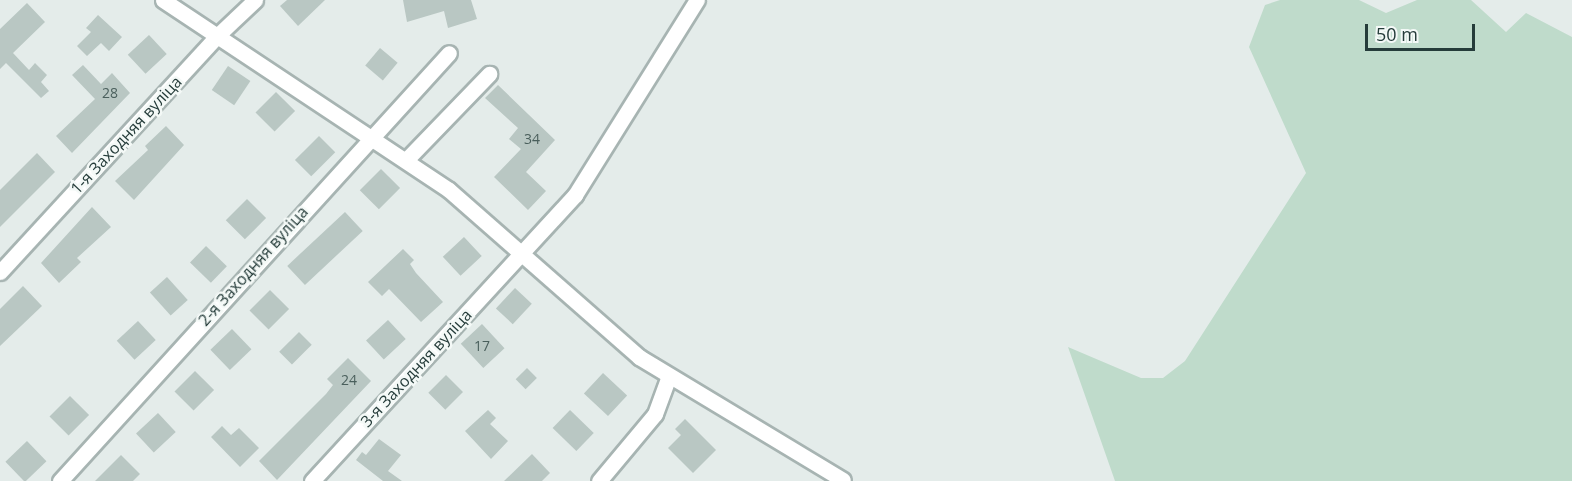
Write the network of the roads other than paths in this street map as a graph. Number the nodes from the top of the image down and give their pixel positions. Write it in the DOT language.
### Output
graph roads {
  1 [pos="163,0"];
  2 [pos="255,0"];
  3 [pos="697,0"];
  4 [pos="218,35"];
  5 [pos="449,53"];
  6 [pos="489,74"];
  7 [pos="370,135"];
  8 [pos="406,160"];
  9 [pos="520,255"];
  10 [pos="0,272"];
  11 [pos="669,376"];
  12 [pos="843,480"];
  13 [pos="60,481"];
  14 [pos="312,481"];
  15 [pos="599,481"];
  1 -- 4 [label="street"];
  2 -- 4 [label="street, 1-я Заходняя вуліца"];
  3 -- 9 [label="street, 3-я Заходняя вуліца"];
  4 -- 7 [label="street"];
  4 -- 10 [label="street, 1-я Заходняя вуліца"];
  5 -- 7 [label="street, 2-я Заходняя вуліца"];
  6 -- 8 [label="street"];
  7 -- 8 [label="street"];
  7 -- 13 [label="street, 2-я Заходняя вуліца"];
  8 -- 9 [label="street"];
  9 -- 11 [label="street"];
  9 -- 14 [label="street, 3-я Заходняя вуліца"];
  11 -- 12 [label="street"];
  11 -- 15 [label="street"];
}
